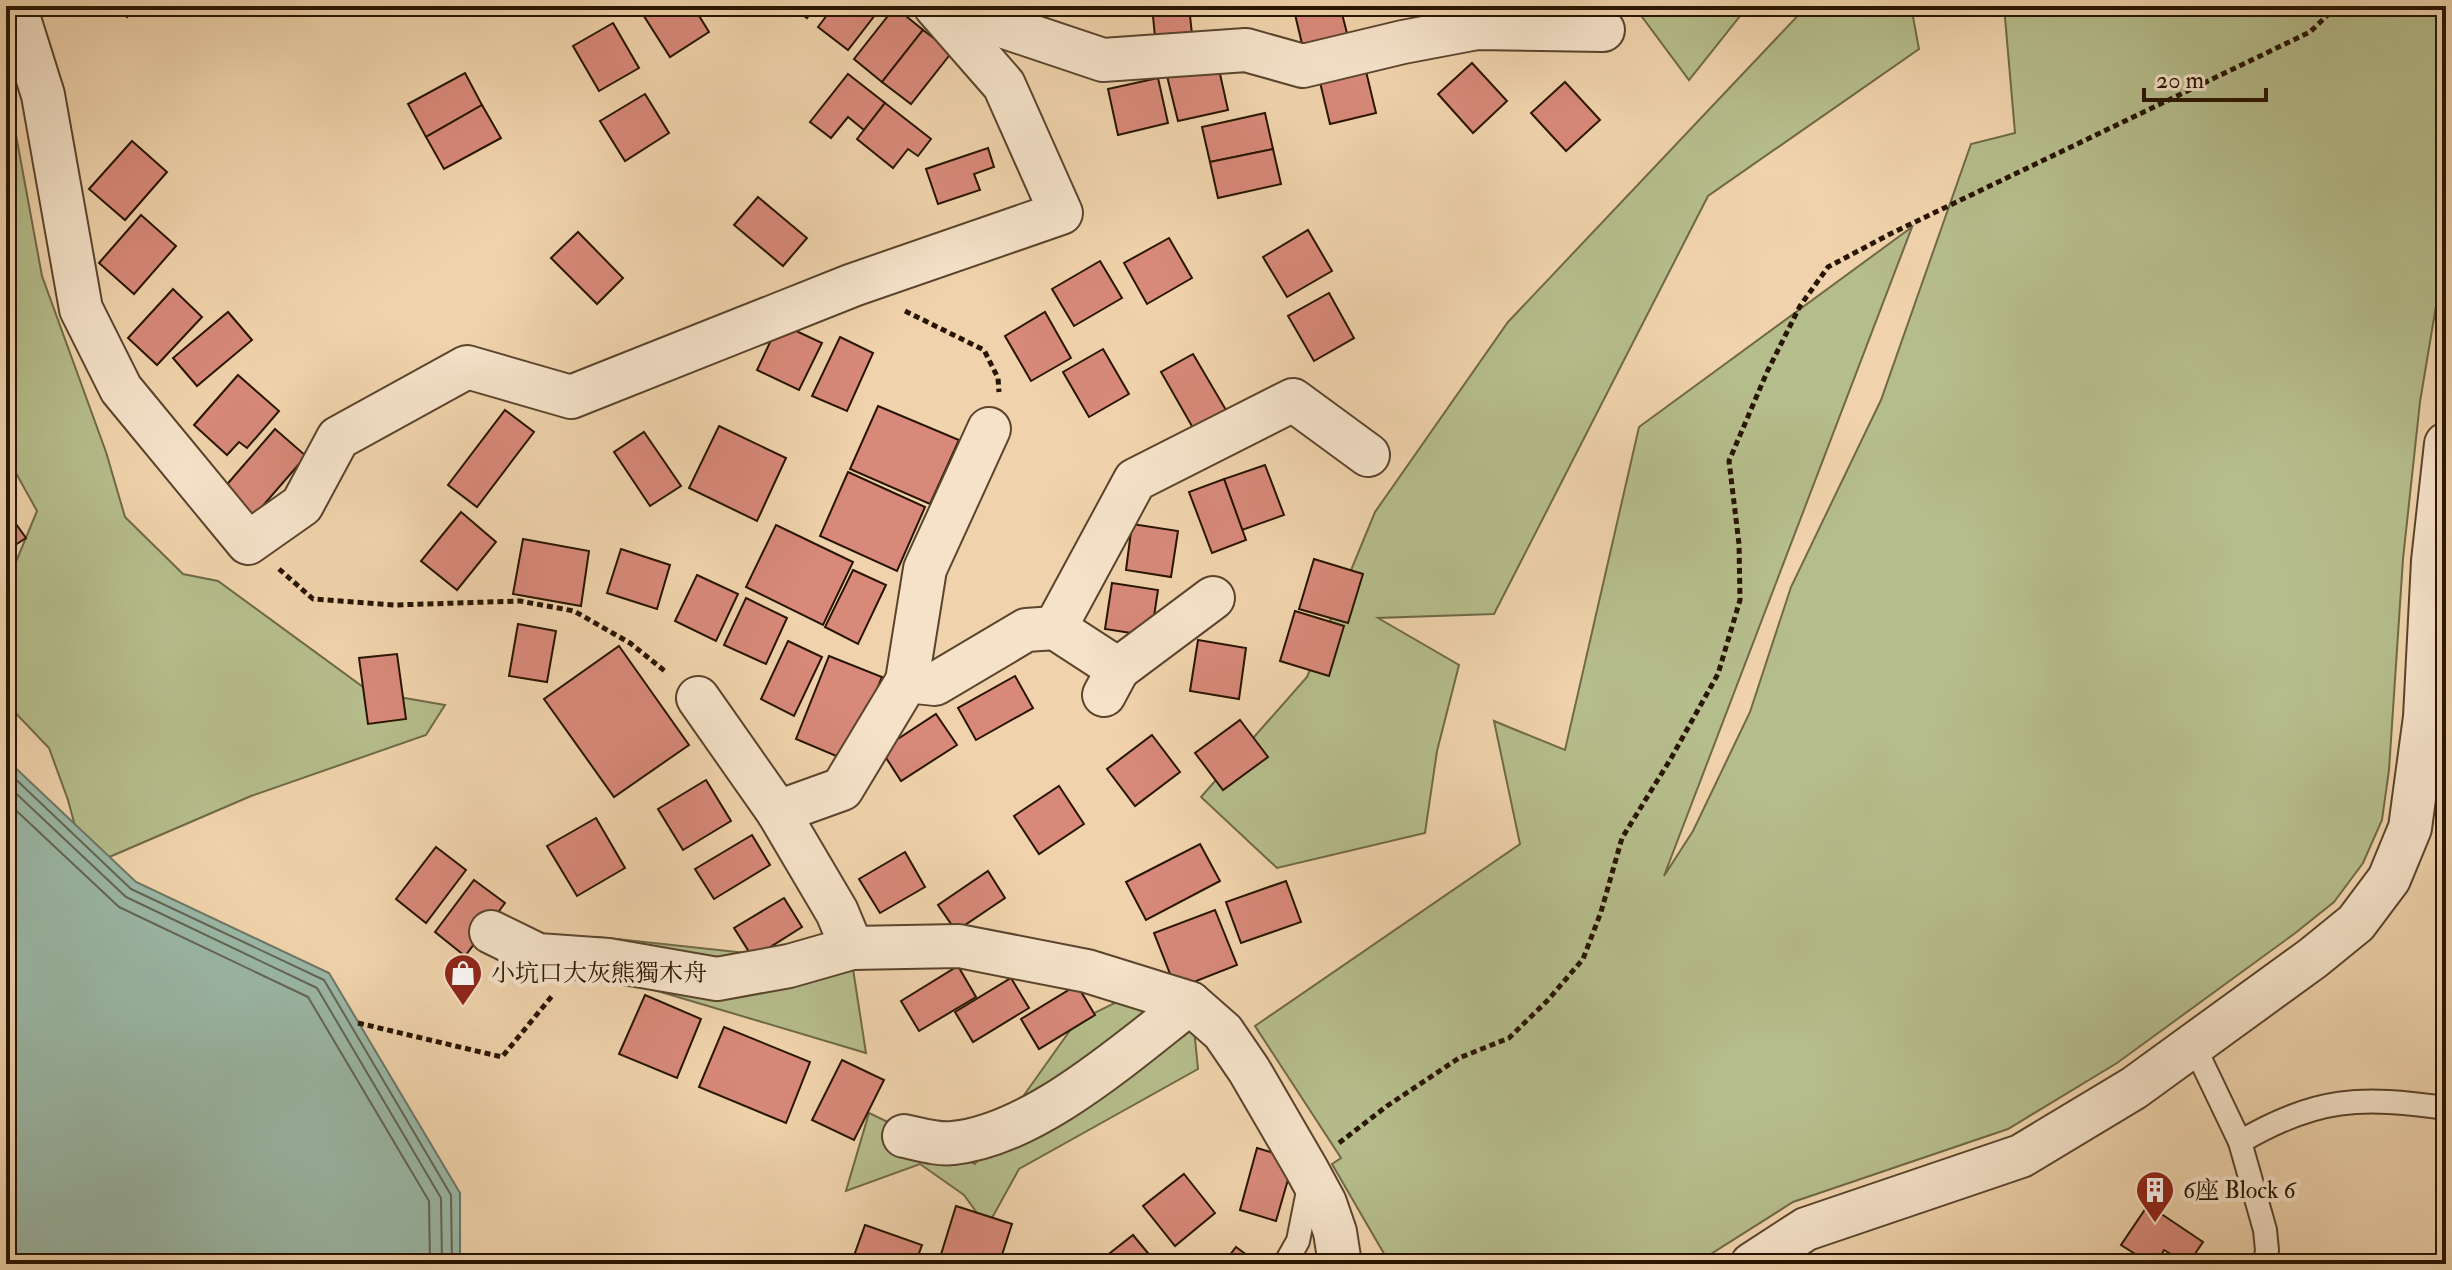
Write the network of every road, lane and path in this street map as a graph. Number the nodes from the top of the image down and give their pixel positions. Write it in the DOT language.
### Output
graph roads {
  1 [pos="15,6"];
  2 [pos="935,6"];
  3 [pos="942,6"];
  4 [pos="2337,6"];
  5 [pos="1603,30"];
  6 [pos="853,285"];
  7 [pos="984,350"];
  8 [pos="989,429"];
  9 [pos="2446,444"];
  10 [pos="1368,455"];
  11 [pos="248,543"];
  12 [pos="1213,598"];
  13 [pos="1055,628"];
  14 [pos="907,681"];
  15 [pos="698,698"];
  16 [pos="778,812"];
  17 [pos="491,932"];
  18 [pos="852,948"];
  19 [pos="583,958"];
  20 [pos="1190,1003"];
  21 [pos="358,1023"];
  22 [pos="2194,1046"];
  23 [pos="2446,1108"];
  24 [pos="904,1136"];
  25 [pos="2240,1142"];
  26 [pos="1308,1172"];
  27 [pos="1285,1264"];
  28 [pos="1340,1264"];
  29 [pos="1752,1264"];
  30 [pos="2265,1264"];
  1 -- 11 [label="street"];
  2 -- 6 [label="street"];
  3 -- 5 [label="street"];
  4 -- 26 [label="path"];
  6 -- 7 [label="path"];
  6 -- 11 [label="street"];
  8 -- 14 [label="street"];
  9 -- 22 [label="street"];
  10 -- 13 [label="street"];
  11 -- 15 [label="path"];
  12 -- 13 [label="street"];
  13 -- 14 [label="street"];
  14 -- 16 [label="street"];
  15 -- 16 [label="street"];
  16 -- 18 [label="street"];
  17 -- 19 [label="street"];
  18 -- 19 [label="street"];
  18 -- 20 [label="street"];
  19 -- 21 [label="path"];
  20 -- 24 [label="street"];
  20 -- 26 [label="street"];
  22 -- 25 [label="lane"];
  22 -- 29 [label="street"];
  23 -- 25 [label="lane"];
  25 -- 30 [label="lane"];
  26 -- 27 [label="lane"];
  26 -- 28 [label="street"];
}
